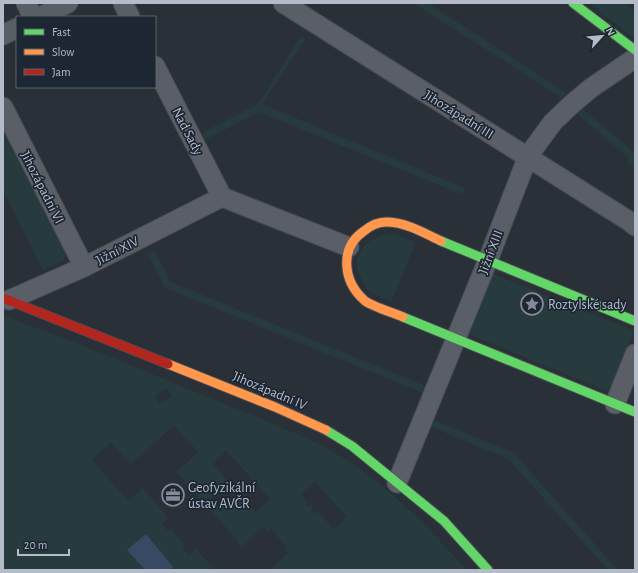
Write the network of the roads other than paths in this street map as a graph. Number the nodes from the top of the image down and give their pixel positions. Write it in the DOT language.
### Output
graph roads {
  1 [pos="26,3"];
  2 [pos="68,3"];
  3 [pos="123,3"];
  4 [pos="283,3"];
  5 [pos="573,3"];
  6 [pos="32,16"];
  7 [pos="42,16"];
  8 [pos="130,16"];
  9 [pos="16,28"];
  10 [pos="3,35"];
  11 [pos="635,50"];
  12 [pos="635,58"];
  13 [pos="156,68"];
  14 [pos="3,107"];
  15 [pos="528,156"];
  16 [pos="222,197"];
  17 [pos="635,226"];
  18 [pos="349,247"];
  19 [pos="488,260"];
  20 [pos="84,267"];
  21 [pos="6,299"];
  22 [pos="635,321"];
  23 [pos="455,338"];
  24 [pos="635,354"];
  25 [pos="615,404"];
  26 [pos="635,412"];
  27 [pos="397,483"];
  28 [pos="488,570"];
  1 -- 6 [label="street"];
  2 -- 7 [label="street"];
  3 -- 8 [label="street"];
  4 -- 15 [label="street, Jihozápadní III"];
  5 -- 11 [label="street"];
  9 -- 10 [label="street"];
  12 -- 15 [label="street, Jižní XIII"];
  13 -- 16 [label="street, Nad Sady"];
  14 -- 20 [label="street, Jihozápadni VI"];
  15 -- 17 [label="street, Jihozápadní III"];
  15 -- 19 [label="street, Jižní XIII"];
  16 -- 18 [label="street"];
  16 -- 20 [label="street, Jižní XIV"];
  18 -- 19 [label="street"];
  18 -- 23 [label="street"];
  19 -- 22 [label="street"];
  19 -- 23 [label="street, Jižní XIII"];
  20 -- 21 [label="street, Jižní XIV"];
  21 -- 27 [label="street, Jihozápadní IV"];
  23 -- 25 [label="street"];
  23 -- 27 [label="street, Jižní XIII"];
  24 -- 25 [label="street"];
  25 -- 26 [label="street"];
  27 -- 28 [label="street, Jihozápadní IV"];
}
